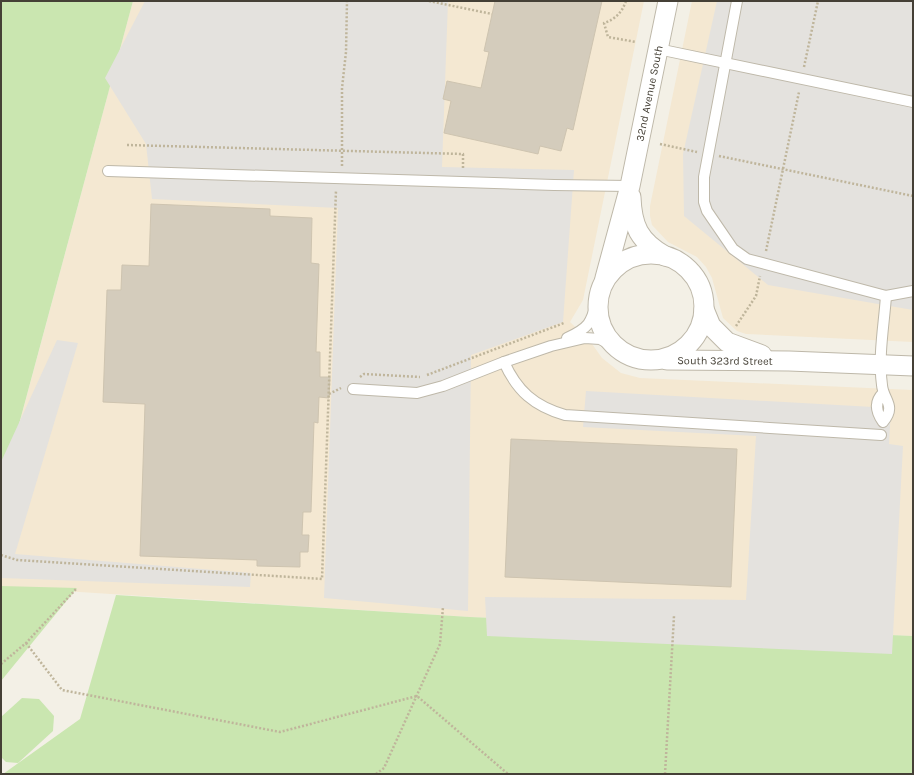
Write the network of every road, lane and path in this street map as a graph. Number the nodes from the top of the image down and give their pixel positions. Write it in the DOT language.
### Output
graph roads {
  1 [pos="347,1"];
  2 [pos="430,1"];
  3 [pos="626,1"];
  4 [pos="668,1"];
  5 [pos="737,1"];
  6 [pos="818,1"];
  7 [pos="492,14"];
  8 [pos="636,42"];
  9 [pos="658,49"];
  10 [pos="726,62"];
  11 [pos="802,78"];
  12 [pos="913,102"];
  13 [pos="660,144"];
  14 [pos="127,145"];
  15 [pos="342,152"];
  16 [pos="708,154"];
  17 [pos="783,169"];
  18 [pos="108,171"];
  19 [pos="338,179"];
  20 [pos="463,182"];
  21 [pos="630,186"];
  22 [pos="913,196"];
  23 [pos="665,256"];
  24 [pos="763,265"];
  25 [pos="601,289"];
  26 [pos="913,292"];
  27 [pos="886,296"];
  28 [pos="704,309"];
  29 [pos="735,329"];
  30 [pos="575,335"];
  31 [pos="551,346"];
  32 [pos="613,346"];
  33 [pos="662,360"];
  34 [pos="789,361"];
  35 [pos="504,362"];
  36 [pos="880,364"];
  37 [pos="913,366"];
  38 [pos="359,378"];
  39 [pos="350,387"];
  40 [pos="883,393"];
  41 [pos="328,394"];
  42 [pos="881,435"];
  43 [pos="1,555"];
  44 [pos="77,588"];
  45 [pos="443,607"];
  46 [pos="674,616"];
  47 [pos="26,643"];
  48 [pos="1,664"];
  49 [pos="417,696"];
  50 [pos="376,774"];
  51 [pos="508,774"];
  52 [pos="665,774"];
  1 -- 15 [label="path"];
  2 -- 7 [label="path"];
  3 -- 8 [label="path"];
  4 -- 9 [label="street, 32nd Avenue South"];
  5 -- 10 [label="lane"];
  6 -- 11 [label="path"];
  9 -- 10 [label="lane"];
  9 -- 21 [label="street, 32nd Avenue South"];
  10 -- 11 [label="lane"];
  10 -- 16 [label="lane"];
  11 -- 12 [label="lane"];
  11 -- 17 [label="path"];
  13 -- 16 [label="path"];
  14 -- 15 [label="path"];
  15 -- 19 [label="path"];
  15 -- 20 [label="path"];
  16 -- 17 [label="path"];
  16 -- 24 [label="lane"];
  17 -- 22 [label="path"];
  17 -- 24 [label="path"];
  18 -- 19 [label="lane"];
  19 -- 20 [label="lane"];
  19 -- 41 [label="path"];
  20 -- 21 [label="lane"];
  21 -- 23 [label="street, 32nd Avenue South"];
  21 -- 25 [label="street, 32nd Avenue South"];
  23 -- 25 [label="street"];
  23 -- 28 [label="street"];
  24 -- 27 [label="lane"];
  24 -- 29 [label="path"];
  25 -- 30 [label="lane"];
  25 -- 32 [label="street"];
  26 -- 27 [label="lane"];
  27 -- 36 [label="lane"];
  28 -- 33 [label="street"];
  28 -- 34 [label="street, South 323rd Street"];
  30 -- 31 [label="lane"];
  30 -- 38 [label="path"];
  31 -- 32 [label="lane"];
  31 -- 35 [label="lane"];
  32 -- 33 [label="street"];
  33 -- 34 [label="street, South 323rd Street"];
  34 -- 36 [label="street, South 323rd Street"];
  35 -- 39 [label="lane"];
  35 -- 42 [label="lane"];
  36 -- 37 [label="street, South 323rd Street"];
  36 -- 40 [label="lane"];
  39 -- 41 [label="path"];
  41 -- 43 [label="path"];
  44 -- 47 [label="path"];
  45 -- 49 [label="path"];
  46 -- 52 [label="path"];
  47 -- 48 [label="path"];
  47 -- 49 [label="path"];
  49 -- 50 [label="path"];
  49 -- 51 [label="path"];
}
